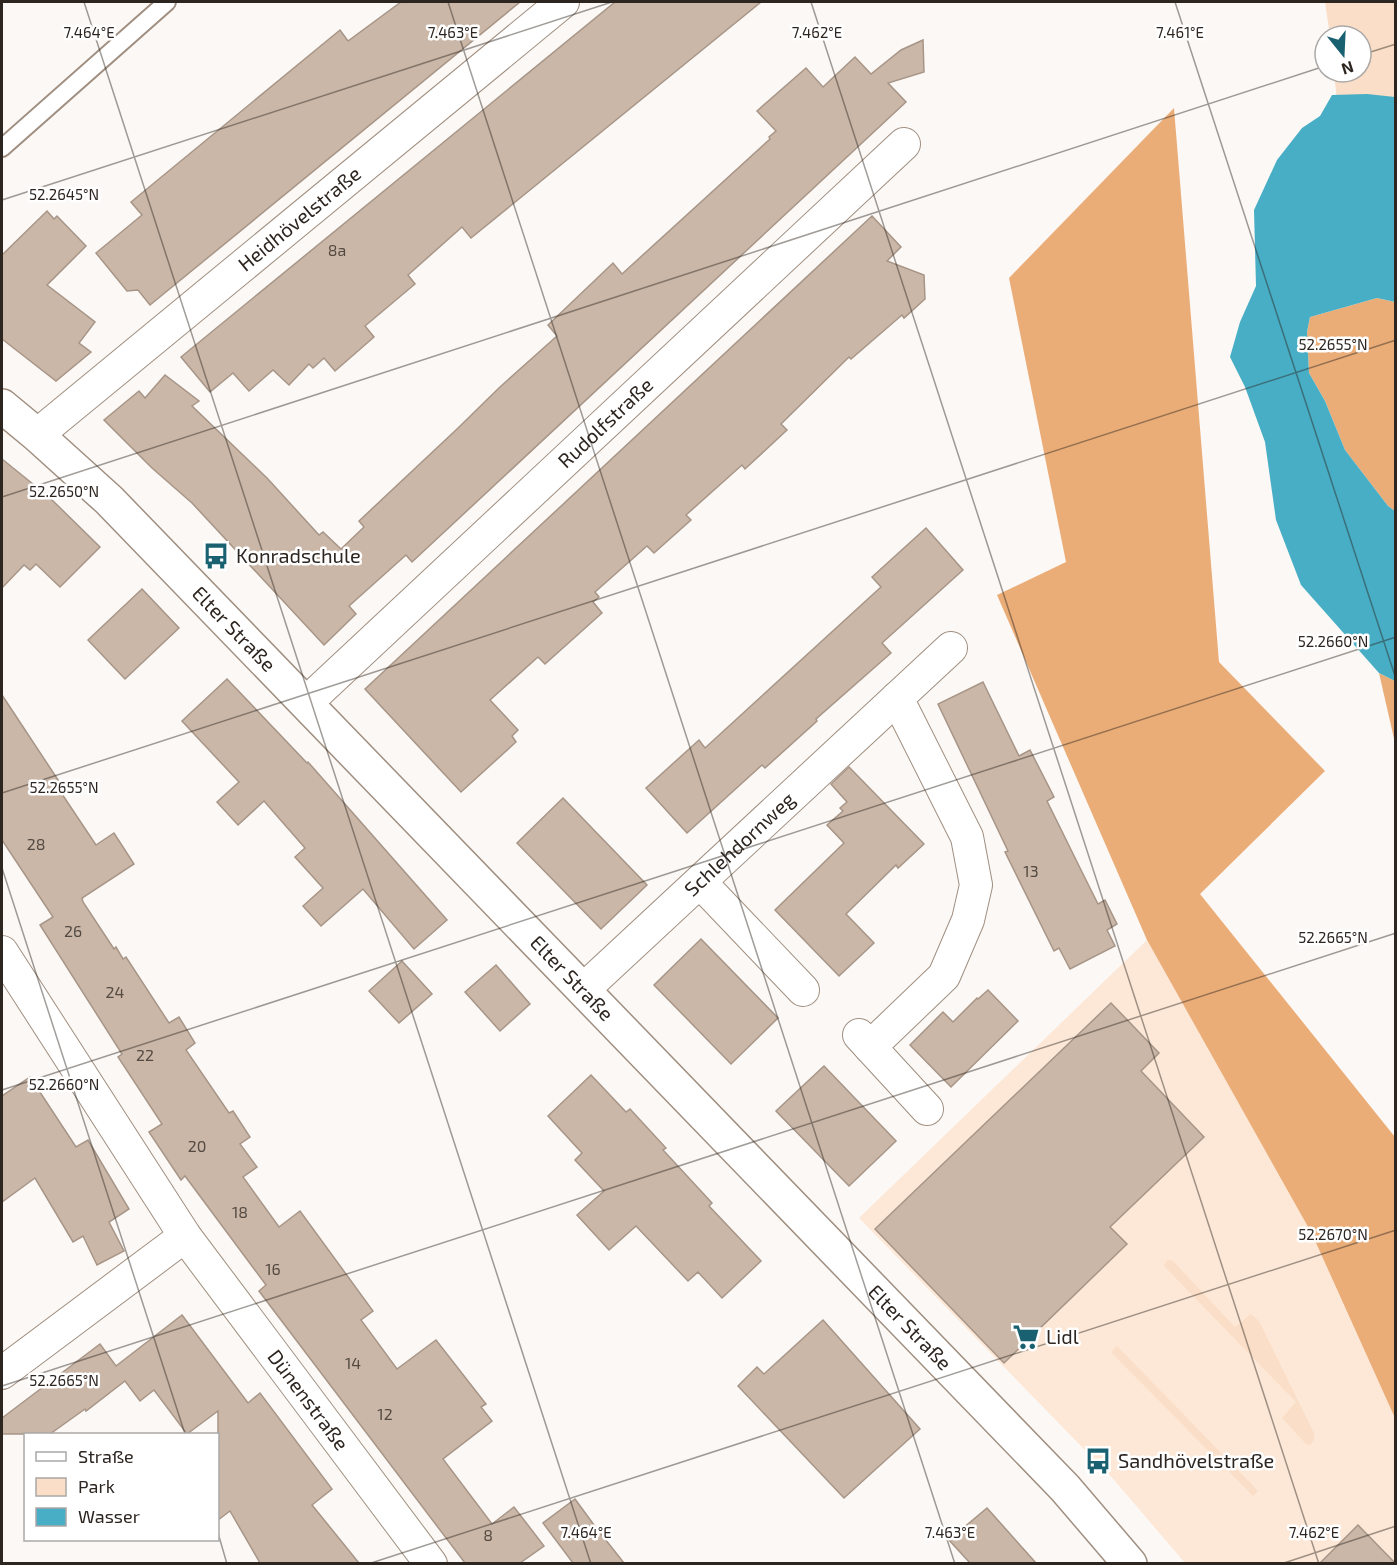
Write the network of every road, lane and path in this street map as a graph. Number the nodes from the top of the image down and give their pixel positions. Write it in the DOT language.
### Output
graph roads {
  1 [pos="167,2"];
  2 [pos="563,2"];
  3 [pos="904,144"];
  4 [pos="2,148"];
  5 [pos="2,406"];
  6 [pos="37,435"];
  7 [pos="951,648"];
  8 [pos="897,698"];
  9 [pos="306,703"];
  10 [pos="700,882"];
  11 [pos="2,952"];
  12 [pos="583,990"];
  13 [pos="803,990"];
  14 [pos="927,1109"];
  15 [pos="185,1236"];
  16 [pos="2,1374"];
  17 [pos="430,1563"];
  18 [pos="1130,1563"];
  1 -- 4 [label="lane"];
  2 -- 6 [label="street, Heidhövelstraße"];
  3 -- 9 [label="street, Rudolfstraße"];
  5 -- 6 [label="main road, Elter Straße"];
  6 -- 9 [label="main road, Elter Straße"];
  7 -- 8 [label="street, Schlehdornweg"];
  8 -- 10 [label="street, Schlehdornweg"];
  8 -- 14 [label="street"];
  9 -- 12 [label="main road, Elter Straße"];
  10 -- 12 [label="street, Schlehdornweg"];
  10 -- 13 [label="street"];
  11 -- 15 [label="street, Dünenstraße"];
  12 -- 18 [label="main road, Elter Straße"];
  15 -- 16 [label="street"];
  15 -- 17 [label="street, Dünenstraße"];
}
